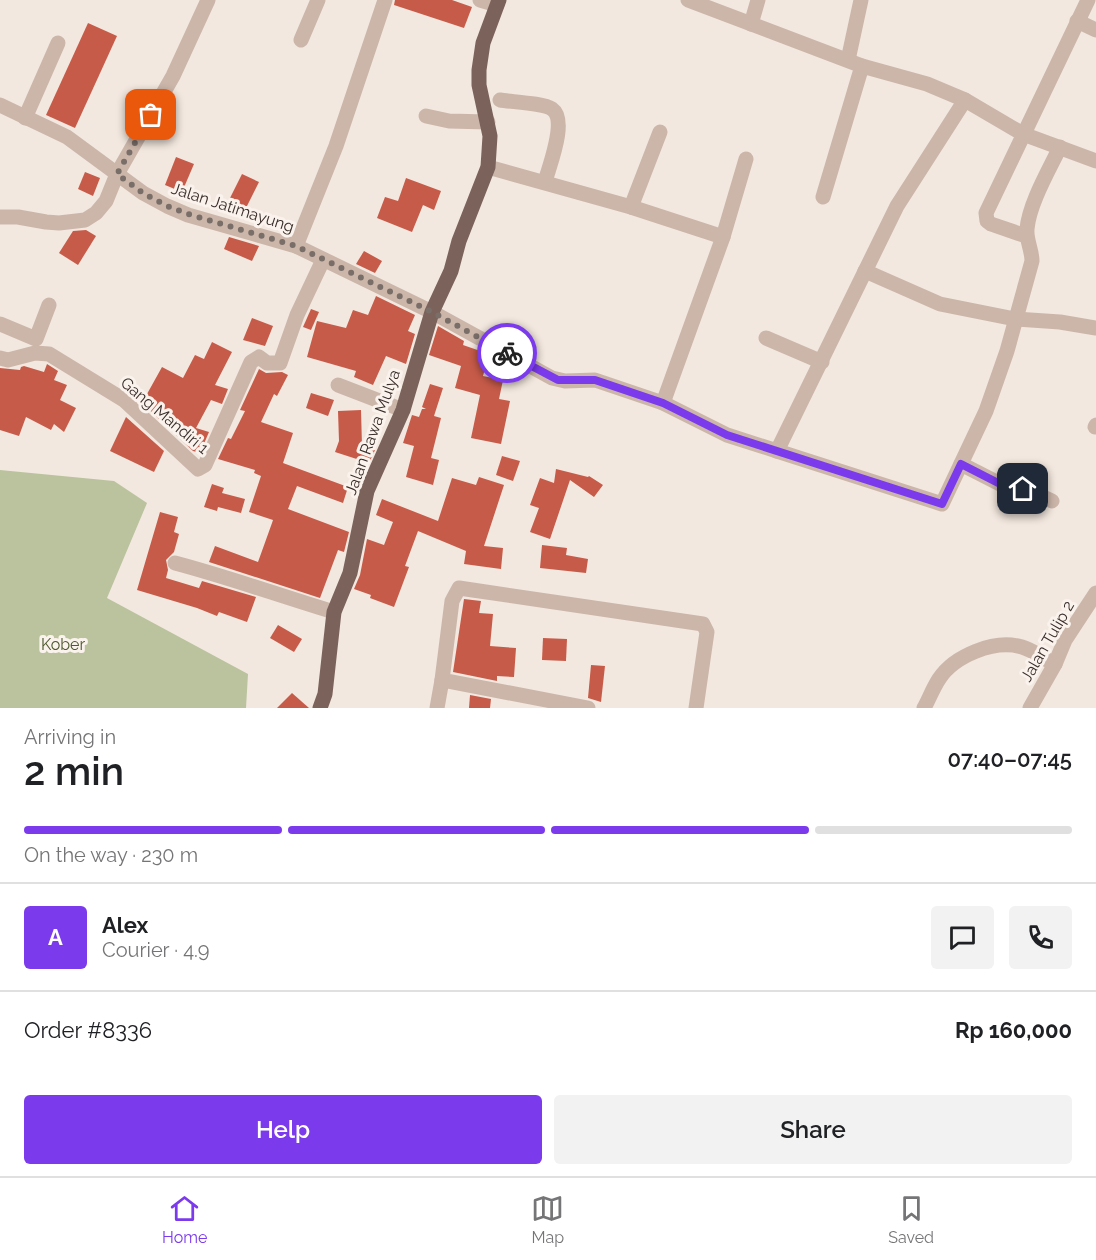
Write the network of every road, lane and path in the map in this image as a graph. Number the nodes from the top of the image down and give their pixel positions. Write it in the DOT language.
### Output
graph roads {
  1 [pos="208,0"];
  2 [pos="318,0"];
  3 [pos="385,0"];
  4 [pos="480,0"];
  5 [pos="688,0"];
  6 [pos="758,0"];
  7 [pos="861,0"];
  8 [pos="1088,0"];
  9 [pos="498,3"];
  10 [pos="1077,21"];
  11 [pos="751,24"];
  12 [pos="1096,30"];
  13 [pos="302,40"];
  14 [pos="58,44"];
  15 [pos="855,63"];
  16 [pos="500,100"];
  17 [pos="965,100"];
  18 [pos="0,105"];
  19 [pos="426,116"];
  20 [pos="25,118"];
  21 [pos="488,123"];
  22 [pos="660,132"];
  23 [pos="1023,134"];
  24 [pos="1060,147"];
  25 [pos="746,159"];
  26 [pos="1096,161"];
  27 [pos="488,167"];
  28 [pos="117,174"];
  29 [pos="545,182"];
  30 [pos="823,197"];
  31 [pos="631,207"];
  32 [pos="0,217"];
  33 [pos="1026,236"];
  34 [pos="723,237"];
  35 [pos="296,246"];
  36 [pos="323,260"];
  37 [pos="865,271"];
  38 [pos="49,305"];
  39 [pos="432,312"];
  40 [pos="1015,319"];
  41 [pos="0,324"];
  42 [pos="1096,328"];
  43 [pos="766,338"];
  44 [pos="0,358"];
  45 [pos="822,362"];
  46 [pos="338,385"];
  47 [pos="663,403"];
  48 [pos="403,410"];
  49 [pos="777,451"];
  50 [pos="961,464"];
  51 [pos="1052,501"];
  52 [pos="175,563"];
  53 [pos="1096,593"];
  54 [pos="334,612"];
  55 [pos="1055,664"];
  56 [pos="442,680"];
  57 [pos="320,708"];
  58 [pos="437,708"];
  59 [pos="588,708"];
  60 [pos="696,708"];
  61 [pos="924,708"];
  62 [pos="1030,708"];
  1 -- 28 [label="street"];
  2 -- 13 [label="street"];
  3 -- 35 [label="street"];
  4 -- 9 [label="street"];
  5 -- 11 [label="street"];
  6 -- 11 [label="street"];
  7 -- 15 [label="street"];
  8 -- 10 [label="street"];
  9 -- 21 [label="main road, Jalan Rawa Mulya"];
  10 -- 12 [label="street"];
  10 -- 23 [label="street"];
  11 -- 15 [label="street"];
  14 -- 20 [label="street"];
  15 -- 17 [label="street"];
  15 -- 30 [label="street"];
  16 -- 29 [label="street"];
  17 -- 23 [label="street"];
  17 -- 37 [label="street"];
  18 -- 20 [label="street, Jalan Jatimayung"];
  19 -- 21 [label="street"];
  20 -- 28 [label="street, Jalan Jatimayung"];
  21 -- 27 [label="main road, Jalan Rawa Mulya"];
  22 -- 31 [label="street"];
  23 -- 24 [label="street"];
  23 -- 33 [label="street"];
  24 -- 26 [label="street"];
  24 -- 33 [label="street"];
  25 -- 34 [label="street"];
  27 -- 29 [label="street"];
  27 -- 39 [label="main road, Jalan Rawa Mulya"];
  28 -- 32 [label="street"];
  28 -- 35 [label="street, Jalan Jatimayung"];
  29 -- 31 [label="street"];
  31 -- 34 [label="street"];
  33 -- 40 [label="street"];
  34 -- 47 [label="street"];
  35 -- 36 [label="street, Jalan Jatimayung"];
  36 -- 39 [label="street, Jalan Jatimayung"];
  36 -- 44 [label="street, Gang Mandiri 1"];
  37 -- 40 [label="street"];
  37 -- 45 [label="street"];
  38 -- 41 [label="street"];
  39 -- 47 [label="street, Jalan Jatimayung"];
  39 -- 48 [label="main road, Jalan Rawa Mulya"];
  40 -- 42 [label="street"];
  40 -- 50 [label="street"];
  43 -- 45 [label="street"];
  45 -- 49 [label="street"];
  46 -- 48 [label="street"];
  47 -- 49 [label="street, Jalan Jatimayung"];
  48 -- 54 [label="main road, Jalan Rawa Mulya"];
  49 -- 50 [label="street, Jalan Jatimayung"];
  50 -- 51 [label="street"];
  52 -- 54 [label="street"];
  53 -- 55 [label="street, Jalan Tulip 2"];
  54 -- 57 [label="main road, Jalan Rawa Mulya"];
  55 -- 61 [label="street"];
  55 -- 62 [label="street, Jalan Tulip 2"];
  56 -- 58 [label="street"];
  56 -- 59 [label="street"];
  56 -- 60 [label="street"];
}
